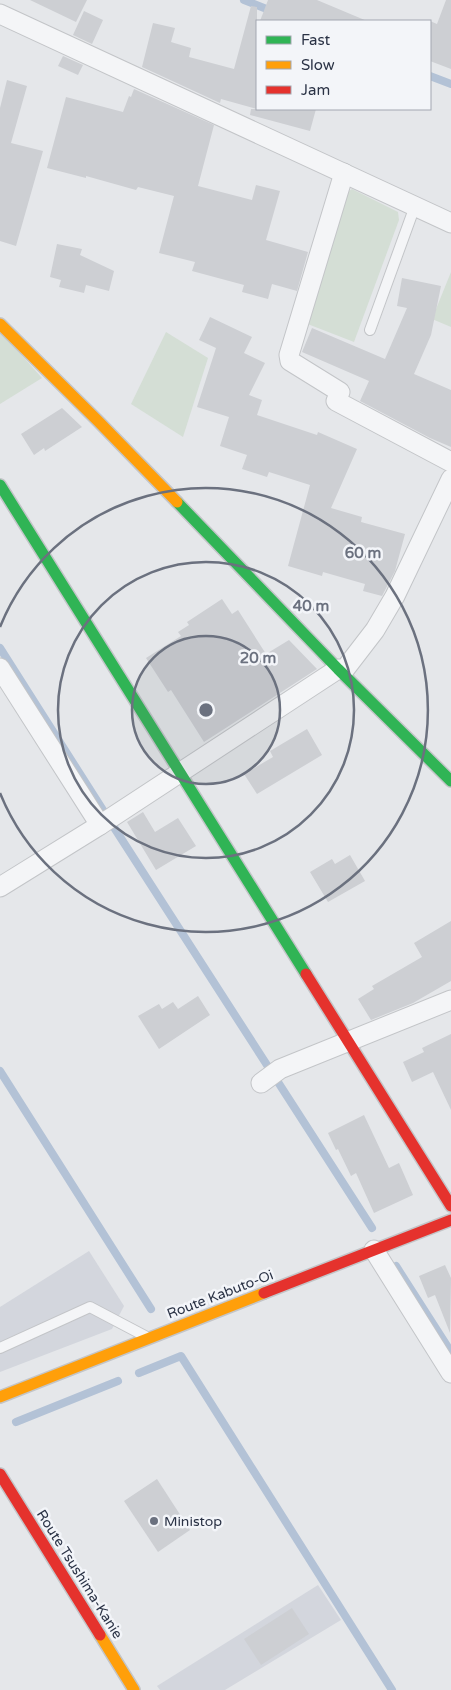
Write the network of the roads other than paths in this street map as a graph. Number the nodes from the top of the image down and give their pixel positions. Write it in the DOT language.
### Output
graph roads {
  1 [pos="0,14"];
  2 [pos="344,173"];
  3 [pos="415,206"];
  4 [pos="451,223"];
  5 [pos="0,324"];
  6 [pos="370,330"];
  7 [pos="451,462"];
  8 [pos="451,479"];
  9 [pos="0,485"];
  10 [pos="346,665"];
  11 [pos="0,668"];
  12 [pos="180,771"];
  13 [pos="451,781"];
  14 [pos="100,825"];
  15 [pos="0,887"];
  16 [pos="451,1000"];
  17 [pos="348,1042"];
  18 [pos="260,1083"];
  19 [pos="451,1206"];
  20 [pos="451,1220"];
  21 [pos="374,1250"];
  22 [pos="148,1338"];
  23 [pos="0,1348"];
  24 [pos="451,1373"];
  25 [pos="0,1397"];
  26 [pos="0,1474"];
  27 [pos="134,1690"];
  1 -- 2 [label="street"];
  2 -- 3 [label="street"];
  2 -- 7 [label="street"];
  3 -- 4 [label="street"];
  3 -- 6 [label="lane"];
  5 -- 10 [label="street"];
  8 -- 10 [label="street"];
  9 -- 12 [label="street"];
  10 -- 12 [label="street"];
  10 -- 13 [label="street"];
  11 -- 14 [label="street"];
  12 -- 14 [label="street"];
  12 -- 17 [label="street"];
  14 -- 15 [label="street"];
  16 -- 17 [label="street"];
  17 -- 18 [label="street"];
  17 -- 19 [label="street"];
  20 -- 21 [label="street, Route Kabuto-Oi"];
  21 -- 22 [label="street, Route Kabuto-Oi"];
  21 -- 24 [label="street"];
  22 -- 23 [label="lane"];
  22 -- 25 [label="street, Route Kabuto-Oi"];
  26 -- 27 [label="street, Route Tsushima-Kanie"];
}
